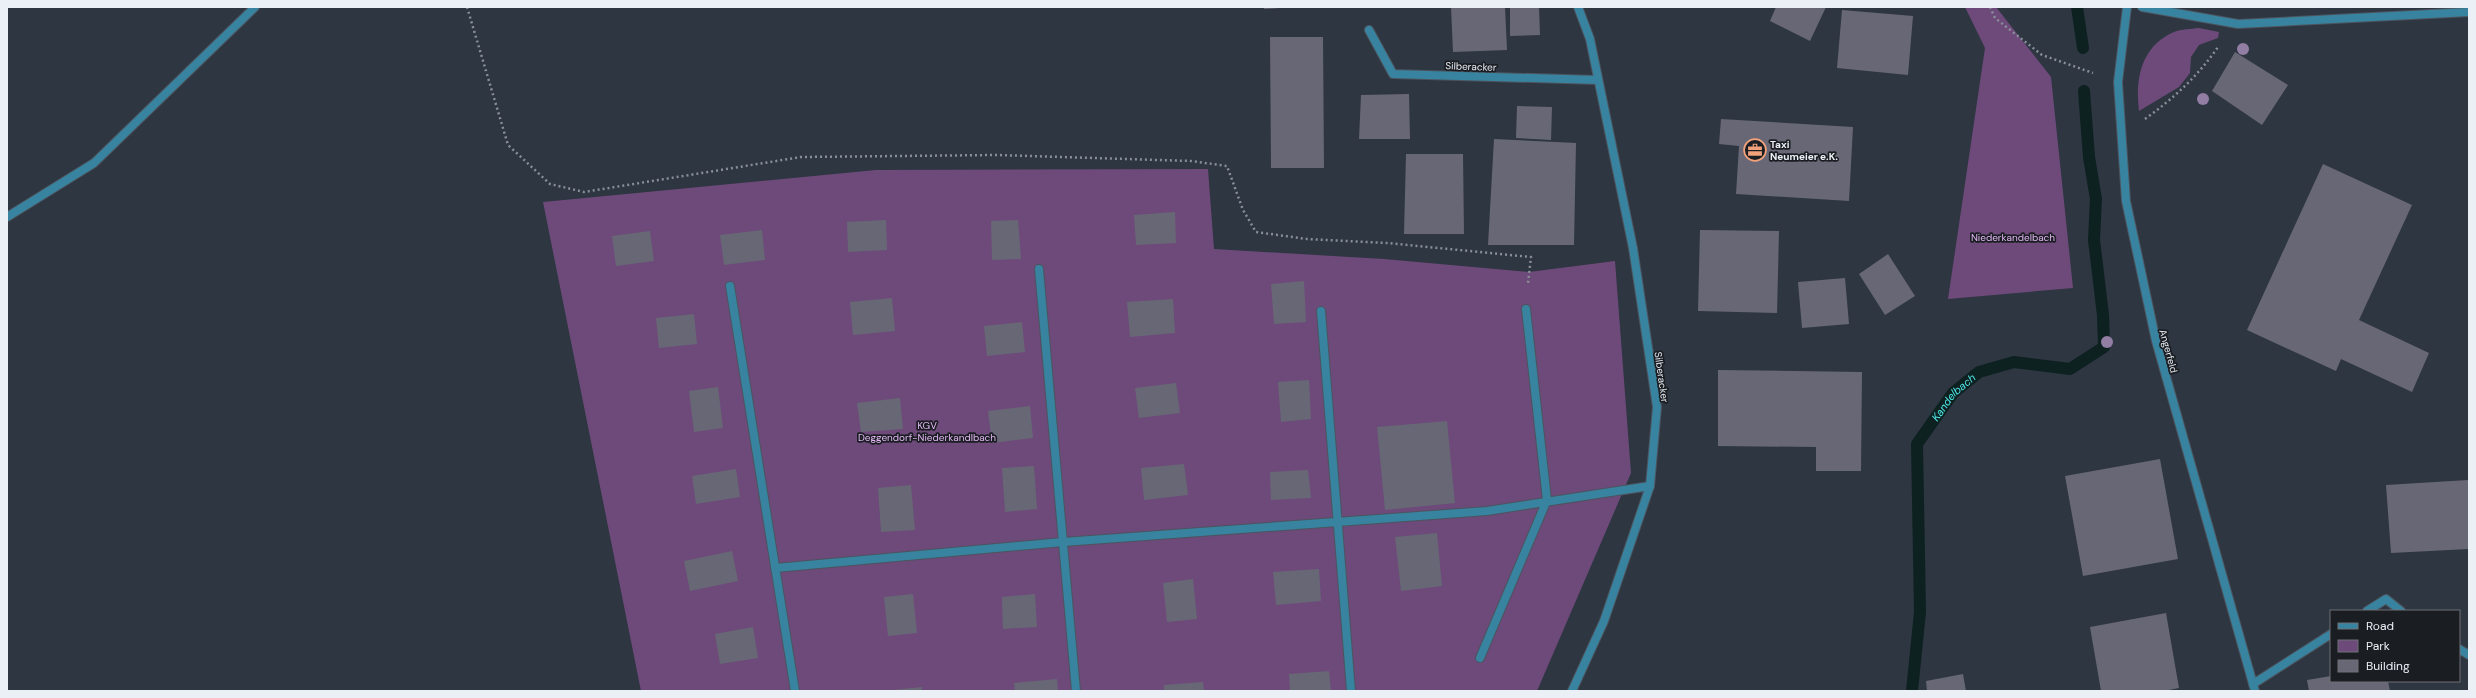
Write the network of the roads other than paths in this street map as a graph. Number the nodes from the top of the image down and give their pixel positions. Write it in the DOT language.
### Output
graph roads {
  1 [pos="255,7"];
  2 [pos="1578,7"];
  3 [pos="2127,7"];
  4 [pos="2142,7"];
  5 [pos="2469,12"];
  6 [pos="1369,30"];
  7 [pos="1598,80"];
  8 [pos="7,217"];
  9 [pos="1039,269"];
  10 [pos="730,286"];
  11 [pos="1526,309"];
  12 [pos="1321,311"];
  13 [pos="1650,486"];
  14 [pos="1547,500"];
  15 [pos="1338,521"];
  16 [pos="1063,542"];
  17 [pos="775,568"];
  18 [pos="2369,610"];
  19 [pos="2400,610"];
  20 [pos="2330,635"];
  21 [pos="2460,650"];
  22 [pos="2469,655"];
  23 [pos="1480,658"];
  24 [pos="2254,687"];
  25 [pos="795,691"];
  26 [pos="1076,691"];
  27 [pos="1351,691"];
  28 [pos="1572,691"];
  1 -- 8 [label="street"];
  2 -- 7 [label="street, Silberacker"];
  3 -- 24 [label="street, Angerfeld"];
  4 -- 5 [label="street"];
  6 -- 7 [label="street, Silberacker"];
  7 -- 13 [label="street, Silberacker"];
  9 -- 16 [label="street"];
  10 -- 17 [label="street"];
  11 -- 14 [label="street"];
  12 -- 15 [label="street"];
  13 -- 14 [label="street"];
  13 -- 28 [label="street, Silberacker"];
  14 -- 15 [label="street"];
  14 -- 23 [label="street"];
  15 -- 16 [label="street"];
  15 -- 27 [label="street"];
  16 -- 17 [label="street"];
  16 -- 26 [label="street"];
  17 -- 25 [label="street"];
  18 -- 19 [label="street"];
  20 -- 24 [label="street"];
  21 -- 22 [label="street"];
}
